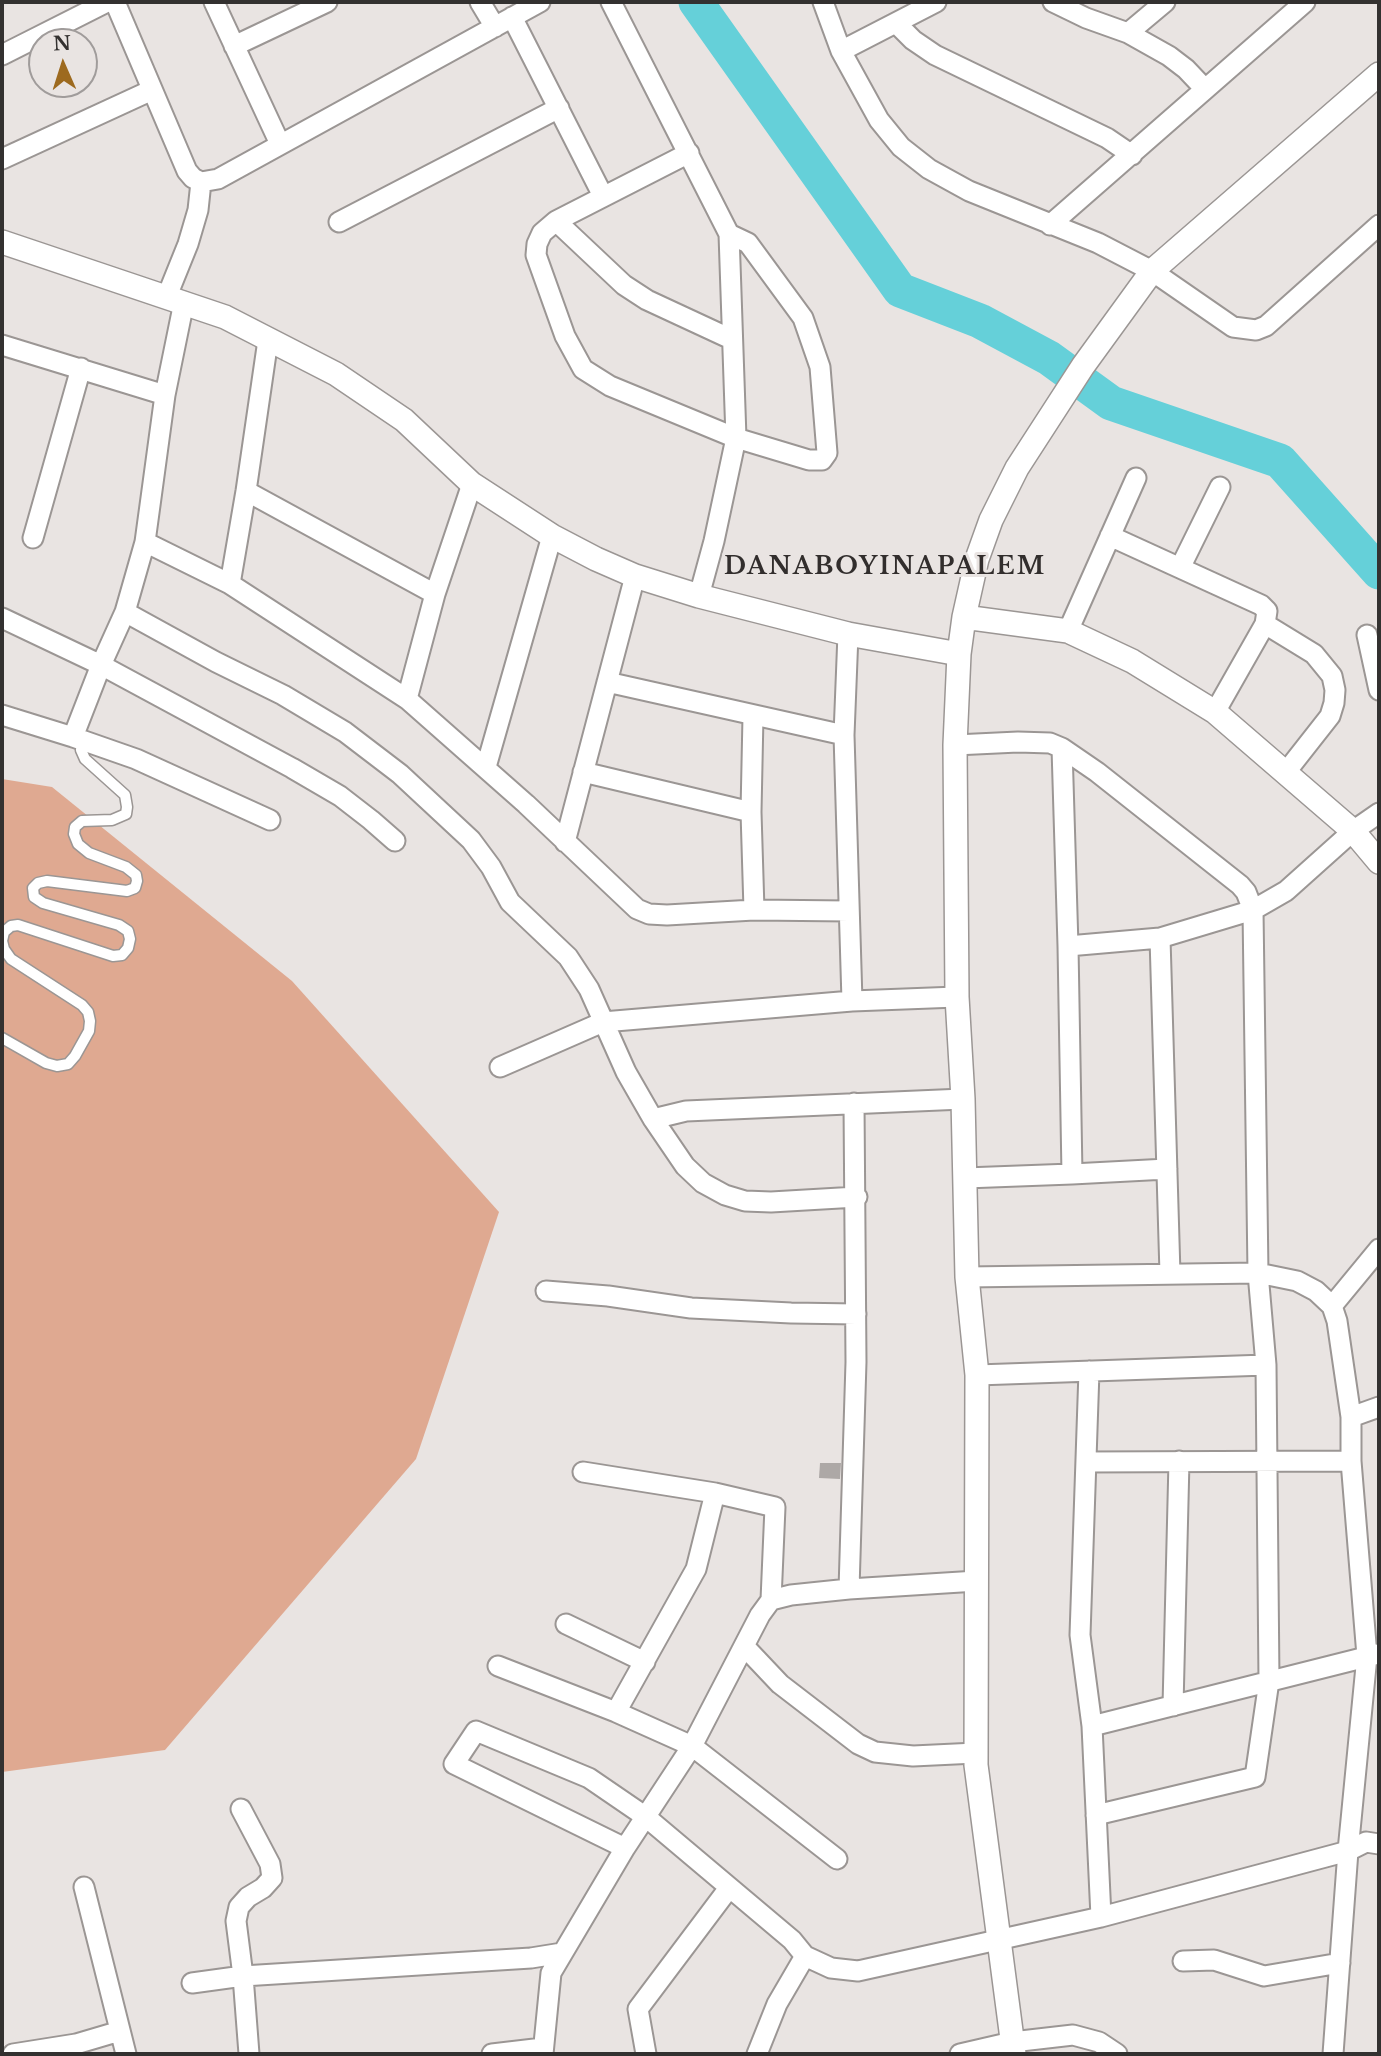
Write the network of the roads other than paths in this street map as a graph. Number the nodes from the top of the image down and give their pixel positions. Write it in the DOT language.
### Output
graph roads {
  1 [pos="107,2"];
  2 [pos="114,2"];
  3 [pos="214,2"];
  4 [pos="327,2"];
  5 [pos="480,2"];
  6 [pos="540,2"];
  7 [pos="611,2"];
  8 [pos="823,2"];
  9 [pos="936,2"];
  10 [pos="1054,2"];
  11 [pos="1165,2"];
  12 [pos="1305,2"];
  13 [pos="503,22"];
  14 [pos="896,23"];
  15 [pos="1128,33"];
  16 [pos="234,46"];
  17 [pos="841,51"];
  18 [pos="2,55"];
  19 [pos="1379,74"];
  20 [pos="1204,88"];
  21 [pos="152,90"];
  22 [pos="559,108"];
  23 [pos="280,144"];
  24 [pos="689,153"];
  25 [pos="1132,155"];
  26 [pos="2,159"];
  27 [pos="201,182"];
  28 [pos="603,196"];
  29 [pos="556,221"];
  30 [pos="339,222"];
  31 [pos="1050,225"];
  32 [pos="1379,225"];
  33 [pos="729,234"];
  34 [pos="2,242"];
  35 [pos="1152,271"];
  36 [pos="176,299"];
  37 [pos="731,339"];
  38 [pos="268,340"];
  39 [pos="2,345"];
  40 [pos="81,368"];
  41 [pos="165,395"];
  42 [pos="736,438"];
  43 [pos="1136,478"];
  44 [pos="472,484"];
  45 [pos="1220,487"];
  46 [pos="246,491"];
  47 [pos="552,536"];
  48 [pos="1110,536"];
  49 [pos="33,538"];
  50 [pos="145,542"];
  51 [pos="1180,568"];
  52 [pos="635,576"];
  53 [pos="230,584"];
  54 [pos="435,594"];
  55 [pos="699,596"];
  56 [pos="125,612"];
  57 [pos="964,617"];
  58 [pos="2,618"];
  59 [pos="1265,624"];
  60 [pos="1068,631"];
  61 [pos="848,634"];
  62 [pos="1367,635"];
  63 [pos="958,654"];
  64 [pos="101,664"];
  65 [pos="607,682"];
  66 [pos="1379,690"];
  67 [pos="407,699"];
  68 [pos="1215,712"];
  69 [pos="2,715"];
  70 [pos="753,716"];
  71 [pos="844,735"];
  72 [pos="78,739"];
  73 [pos="954,745"];
  74 [pos="1062,748"];
  75 [pos="486,767"];
  76 [pos="583,772"];
  77 [pos="1286,772"];
  78 [pos="751,812"];
  79 [pos="1379,813"];
  80 [pos="271,820"];
  81 [pos="1353,831"];
  82 [pos="395,841"];
  83 [pos="565,842"];
  84 [pos="1379,862"];
  85 [pos="1253,910"];
  86 [pos="754,911"];
  87 [pos="849,911"];
  88 [pos="1160,938"];
  89 [pos="1068,946"];
  90 [pos="957,997"];
  91 [pos="852,1001"];
  92 [pos="603,1022"];
  93 [pos="2,1038"];
  94 [pos="500,1067"];
  95 [pos="963,1099"];
  96 [pos="854,1103"];
  97 [pos="653,1119"];
  98 [pos="1167,1169"];
  99 [pos="1072,1174"];
  100 [pos="965,1178"];
  101 [pos="857,1197"];
  102 [pos="1379,1250"];
  103 [pos="1258,1273"];
  104 [pos="1170,1274"];
  105 [pos="967,1277"];
  106 [pos="546,1291"];
  107 [pos="1332,1306"];
  108 [pos="856,1314"];
  109 [pos="1266,1365"];
  110 [pos="1089,1371"];
  111 [pos="977,1375"];
  112 [pos="1379,1407"];
  113 [pos="1351,1417"];
  114 [pos="1267,1460"];
  115 [pos="1179,1461"];
  116 [pos="1351,1461"];
  117 [pos="1086,1462"];
  118 [pos="583,1472"];
  119 [pos="715,1493"];
  120 [pos="977,1581"];
  121 [pos="849,1589"];
  122 [pos="771,1600"];
  123 [pos="566,1624"];
  124 [pos="745,1647"];
  125 [pos="1373,1655"];
  126 [pos="645,1662"];
  127 [pos="498,1667"];
  128 [pos="1269,1681"];
  129 [pos="1173,1706"];
  130 [pos="616,1712"];
  131 [pos="1092,1726"];
  132 [pos="692,1746"];
  133 [pos="976,1753"];
  134 [pos="241,1809"];
  135 [pos="1096,1815"];
  136 [pos="646,1817"];
  137 [pos="1379,1844"];
  138 [pos="625,1848"];
  139 [pos="1348,1852"];
  140 [pos="837,1859"];
  141 [pos="83,1887"];
  142 [pos="729,1888"];
  143 [pos="1101,1917"];
  144 [pos="999,1941"];
  145 [pos="562,1953"];
  146 [pos="805,1956"];
  147 [pos="1183,1961"];
  148 [pos="1340,1963"];
  149 [pos="243,1976"];
  150 [pos="192,1983"];
  151 [pos="120,2031"];
  152 [pos="1013,2048"];
  153 [pos="543,2051"];
  154 [pos="13,2054"];
  155 [pos="126,2054"];
  156 [pos="249,2054"];
  157 [pos="492,2054"];
  158 [pos="646,2054"];
  159 [pos="757,2054"];
  160 [pos="960,2054"];
  161 [pos="1117,2054"];
  162 [pos="1333,2054"];
  1 -- 18 [label="street"];
  2 -- 21 [label="street"];
  3 -- 16 [label="street"];
  4 -- 16 [label="street"];
  5 -- 13 [label="street"];
  6 -- 13 [label="street"];
  7 -- 24 [label="street"];
  8 -- 17 [label="street"];
  9 -- 14 [label="street"];
  10 -- 15 [label="street"];
  11 -- 15 [label="street"];
  12 -- 20 [label="street"];
  13 -- 22 [label="street"];
  13 -- 23 [label="street"];
  14 -- 17 [label="street"];
  14 -- 25 [label="street"];
  15 -- 20 [label="street"];
  16 -- 23 [label="street"];
  17 -- 31 [label="street"];
  19 -- 35 [label="street"];
  20 -- 25 [label="street"];
  21 -- 26 [label="street"];
  21 -- 27 [label="street"];
  22 -- 28 [label="street"];
  22 -- 30 [label="street"];
  23 -- 27 [label="street"];
  24 -- 28 [label="street"];
  24 -- 33 [label="street"];
  25 -- 31 [label="street"];
  27 -- 36 [label="street"];
  28 -- 29 [label="street"];
  29 -- 37 [label="street"];
  29 -- 42 [label="street"];
  31 -- 35 [label="street"];
  32 -- 35 [label="street"];
  33 -- 37 [label="street"];
  33 -- 42 [label="street"];
  34 -- 36 [label="street"];
  35 -- 57 [label="street"];
  36 -- 38 [label="street"];
  36 -- 41 [label="street"];
  37 -- 42 [label="street"];
  38 -- 44 [label="street"];
  38 -- 46 [label="street"];
  39 -- 40 [label="street"];
  40 -- 41 [label="street"];
  40 -- 49 [label="street"];
  41 -- 50 [label="street"];
  42 -- 55 [label="street"];
  43 -- 48 [label="street"];
  44 -- 47 [label="street"];
  44 -- 54 [label="street"];
  45 -- 51 [label="street"];
  46 -- 53 [label="street"];
  46 -- 54 [label="street"];
  47 -- 52 [label="street"];
  47 -- 75 [label="street"];
  48 -- 51 [label="street"];
  48 -- 60 [label="street"];
  50 -- 53 [label="street"];
  50 -- 56 [label="street"];
  51 -- 59 [label="street"];
  52 -- 55 [label="street"];
  52 -- 65 [label="street"];
  53 -- 67 [label="street"];
  54 -- 67 [label="street"];
  55 -- 61 [label="street"];
  56 -- 64 [label="street"];
  56 -- 92 [label="street"];
  57 -- 60 [label="street"];
  57 -- 63 [label="street"];
  58 -- 64 [label="street"];
  59 -- 68 [label="street"];
  59 -- 77 [label="street"];
  60 -- 68 [label="street"];
  61 -- 63 [label="street"];
  61 -- 71 [label="street"];
  62 -- 66 [label="street"];
  63 -- 73 [label="street"];
  64 -- 72 [label="street"];
  64 -- 82 [label="street"];
  65 -- 70 [label="street"];
  65 -- 76 [label="street"];
  67 -- 75 [label="street"];
  68 -- 77 [label="street"];
  69 -- 72 [label="street"];
  70 -- 71 [label="street"];
  70 -- 78 [label="street"];
  71 -- 87 [label="street"];
  72 -- 80 [label="street"];
  72 -- 93 [label="lane"];
  73 -- 74 [label="street"];
  73 -- 90 [label="street"];
  74 -- 85 [label="street"];
  74 -- 89 [label="street"];
  75 -- 83 [label="street"];
  76 -- 78 [label="street"];
  76 -- 83 [label="street"];
  77 -- 81 [label="street"];
  78 -- 86 [label="street"];
  79 -- 81 [label="street"];
  81 -- 84 [label="street"];
  81 -- 85 [label="street"];
  83 -- 86 [label="street"];
  85 -- 88 [label="street"];
  85 -- 103 [label="street"];
  86 -- 87 [label="street"];
  87 -- 91 [label="street"];
  88 -- 89 [label="street"];
  88 -- 98 [label="street"];
  89 -- 99 [label="street"];
  90 -- 91 [label="street"];
  90 -- 95 [label="street"];
  91 -- 92 [label="street"];
  92 -- 94 [label="street"];
  92 -- 97 [label="street"];
  95 -- 96 [label="street"];
  95 -- 100 [label="street"];
  96 -- 97 [label="street"];
  96 -- 101 [label="street"];
  97 -- 101 [label="street"];
  98 -- 99 [label="street"];
  98 -- 104 [label="street"];
  99 -- 100 [label="street"];
  100 -- 105 [label="street"];
  101 -- 108 [label="street"];
  102 -- 107 [label="street"];
  103 -- 104 [label="street"];
  103 -- 107 [label="street"];
  103 -- 109 [label="street"];
  104 -- 105 [label="street"];
  105 -- 111 [label="street"];
  106 -- 108 [label="street"];
  107 -- 113 [label="street"];
  108 -- 121 [label="street"];
  109 -- 110 [label="street"];
  109 -- 114 [label="street"];
  110 -- 111 [label="street"];
  110 -- 117 [label="street"];
  111 -- 120 [label="street"];
  112 -- 113 [label="street"];
  113 -- 116 [label="street"];
  114 -- 115 [label="street"];
  114 -- 116 [label="street"];
  114 -- 128 [label="street"];
  115 -- 117 [label="street"];
  115 -- 129 [label="street"];
  116 -- 125 [label="street"];
  117 -- 131 [label="street"];
  118 -- 119 [label="street"];
  119 -- 122 [label="street"];
  119 -- 126 [label="street"];
  120 -- 121 [label="street"];
  120 -- 133 [label="street"];
  121 -- 122 [label="street"];
  122 -- 124 [label="street"];
  123 -- 126 [label="street"];
  124 -- 132 [label="street"];
  124 -- 133 [label="street"];
  125 -- 128 [label="street"];
  125 -- 139 [label="street"];
  126 -- 130 [label="street"];
  127 -- 130 [label="street"];
  128 -- 129 [label="street"];
  128 -- 135 [label="street"];
  129 -- 131 [label="street"];
  130 -- 132 [label="street"];
  131 -- 135 [label="street"];
  132 -- 136 [label="street"];
  132 -- 140 [label="street"];
  133 -- 144 [label="street"];
  134 -- 149 [label="street"];
  135 -- 143 [label="street"];
  136 -- 138 [label="street"];
  136 -- 138 [label="street"];
  136 -- 142 [label="street"];
  137 -- 139 [label="street"];
  138 -- 145 [label="street"];
  139 -- 143 [label="street"];
  139 -- 148 [label="street"];
  141 -- 151 [label="street"];
  142 -- 146 [label="street"];
  142 -- 158 [label="street"];
  143 -- 144 [label="street"];
  144 -- 146 [label="street"];
  144 -- 152 [label="street"];
  145 -- 149 [label="street"];
  145 -- 153 [label="street"];
  146 -- 159 [label="street"];
  147 -- 148 [label="street"];
  148 -- 162 [label="street"];
  149 -- 150 [label="street"];
  149 -- 156 [label="street"];
  151 -- 154 [label="street"];
  151 -- 155 [label="street"];
  152 -- 160 [label="street"];
  152 -- 161 [label="street"];
  153 -- 157 [label="street"];
}
